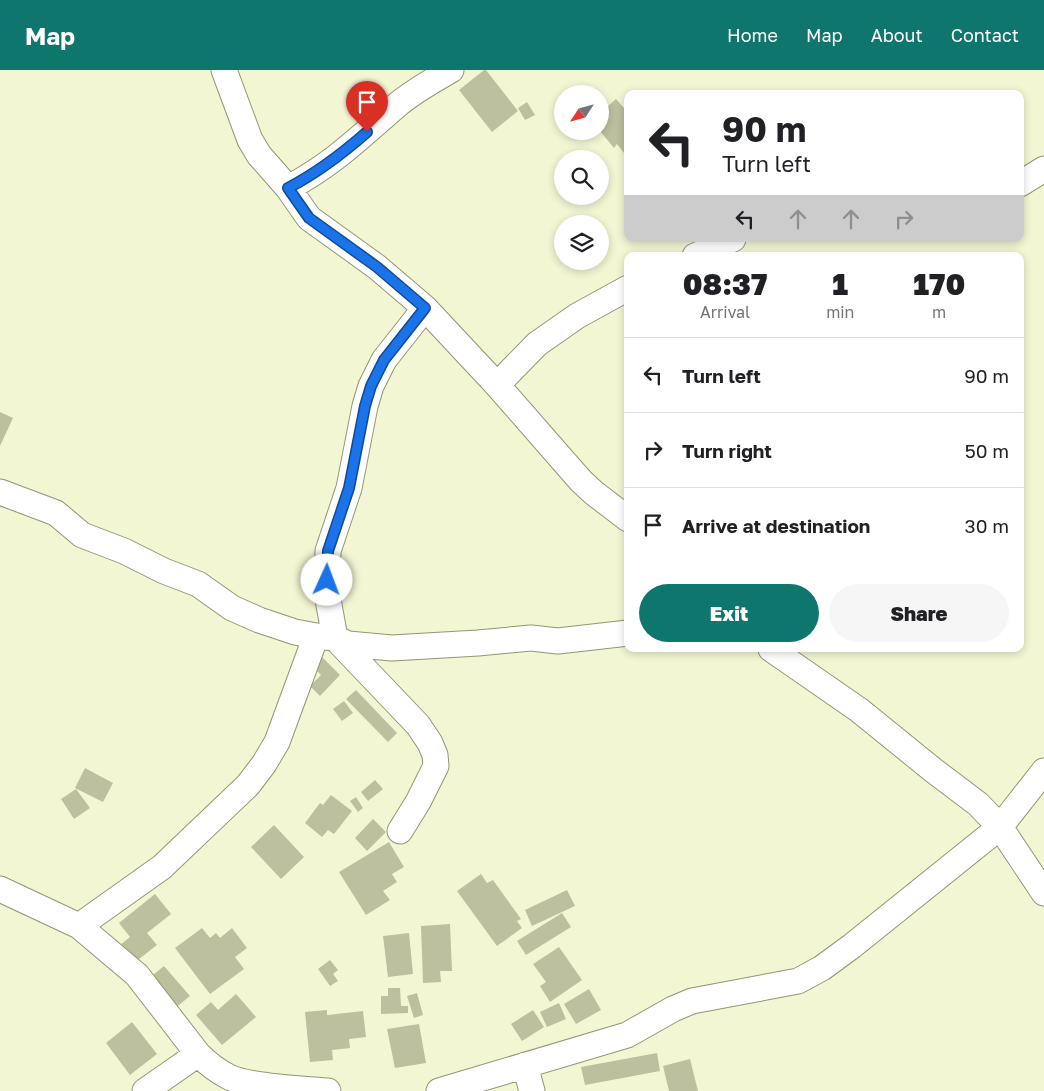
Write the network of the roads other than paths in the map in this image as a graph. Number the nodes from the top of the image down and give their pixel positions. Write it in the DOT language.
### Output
graph roads {
  1 [pos="224,70"];
  2 [pos="451,70"];
  3 [pos="1044,169"];
  4 [pos="1024,182"];
  5 [pos="288,188"];
  6 [pos="726,242"];
  7 [pos="704,252"];
  8 [pos="624,290"];
  9 [pos="425,308"];
  10 [pos="497,385"];
  11 [pos="0,492"];
  12 [pos="624,516"];
  13 [pos="624,633"];
  14 [pos="326,637"];
  15 [pos="775,652"];
  16 [pos="1044,771"];
  17 [pos="1000,827"];
  18 [pos="400,831"];
  19 [pos="0,889"];
  20 [pos="1044,893"];
  21 [pos="79,926"];
  22 [pos="198,1054"];
  23 [pos="525,1065"];
  24 [pos="145,1091"];
  25 [pos="328,1091"];
  26 [pos="439,1091"];
  27 [pos="532,1091"];
  1 -- 5 [label="street"];
  2 -- 5 [label="street"];
  3 -- 4 [label="street"];
  5 -- 9 [label="street"];
  6 -- 7 [label="street"];
  8 -- 10 [label="street"];
  9 -- 10 [label="street"];
  9 -- 14 [label="street"];
  10 -- 12 [label="street"];
  11 -- 14 [label="street"];
  13 -- 14 [label="street"];
  14 -- 18 [label="street"];
  14 -- 21 [label="street"];
  15 -- 17 [label="street"];
  16 -- 17 [label="street"];
  17 -- 20 [label="street"];
  17 -- 23 [label="street"];
  19 -- 21 [label="street"];
  21 -- 22 [label="street"];
  22 -- 24 [label="street"];
  22 -- 25 [label="street"];
  23 -- 26 [label="street"];
  23 -- 27 [label="street"];
}
